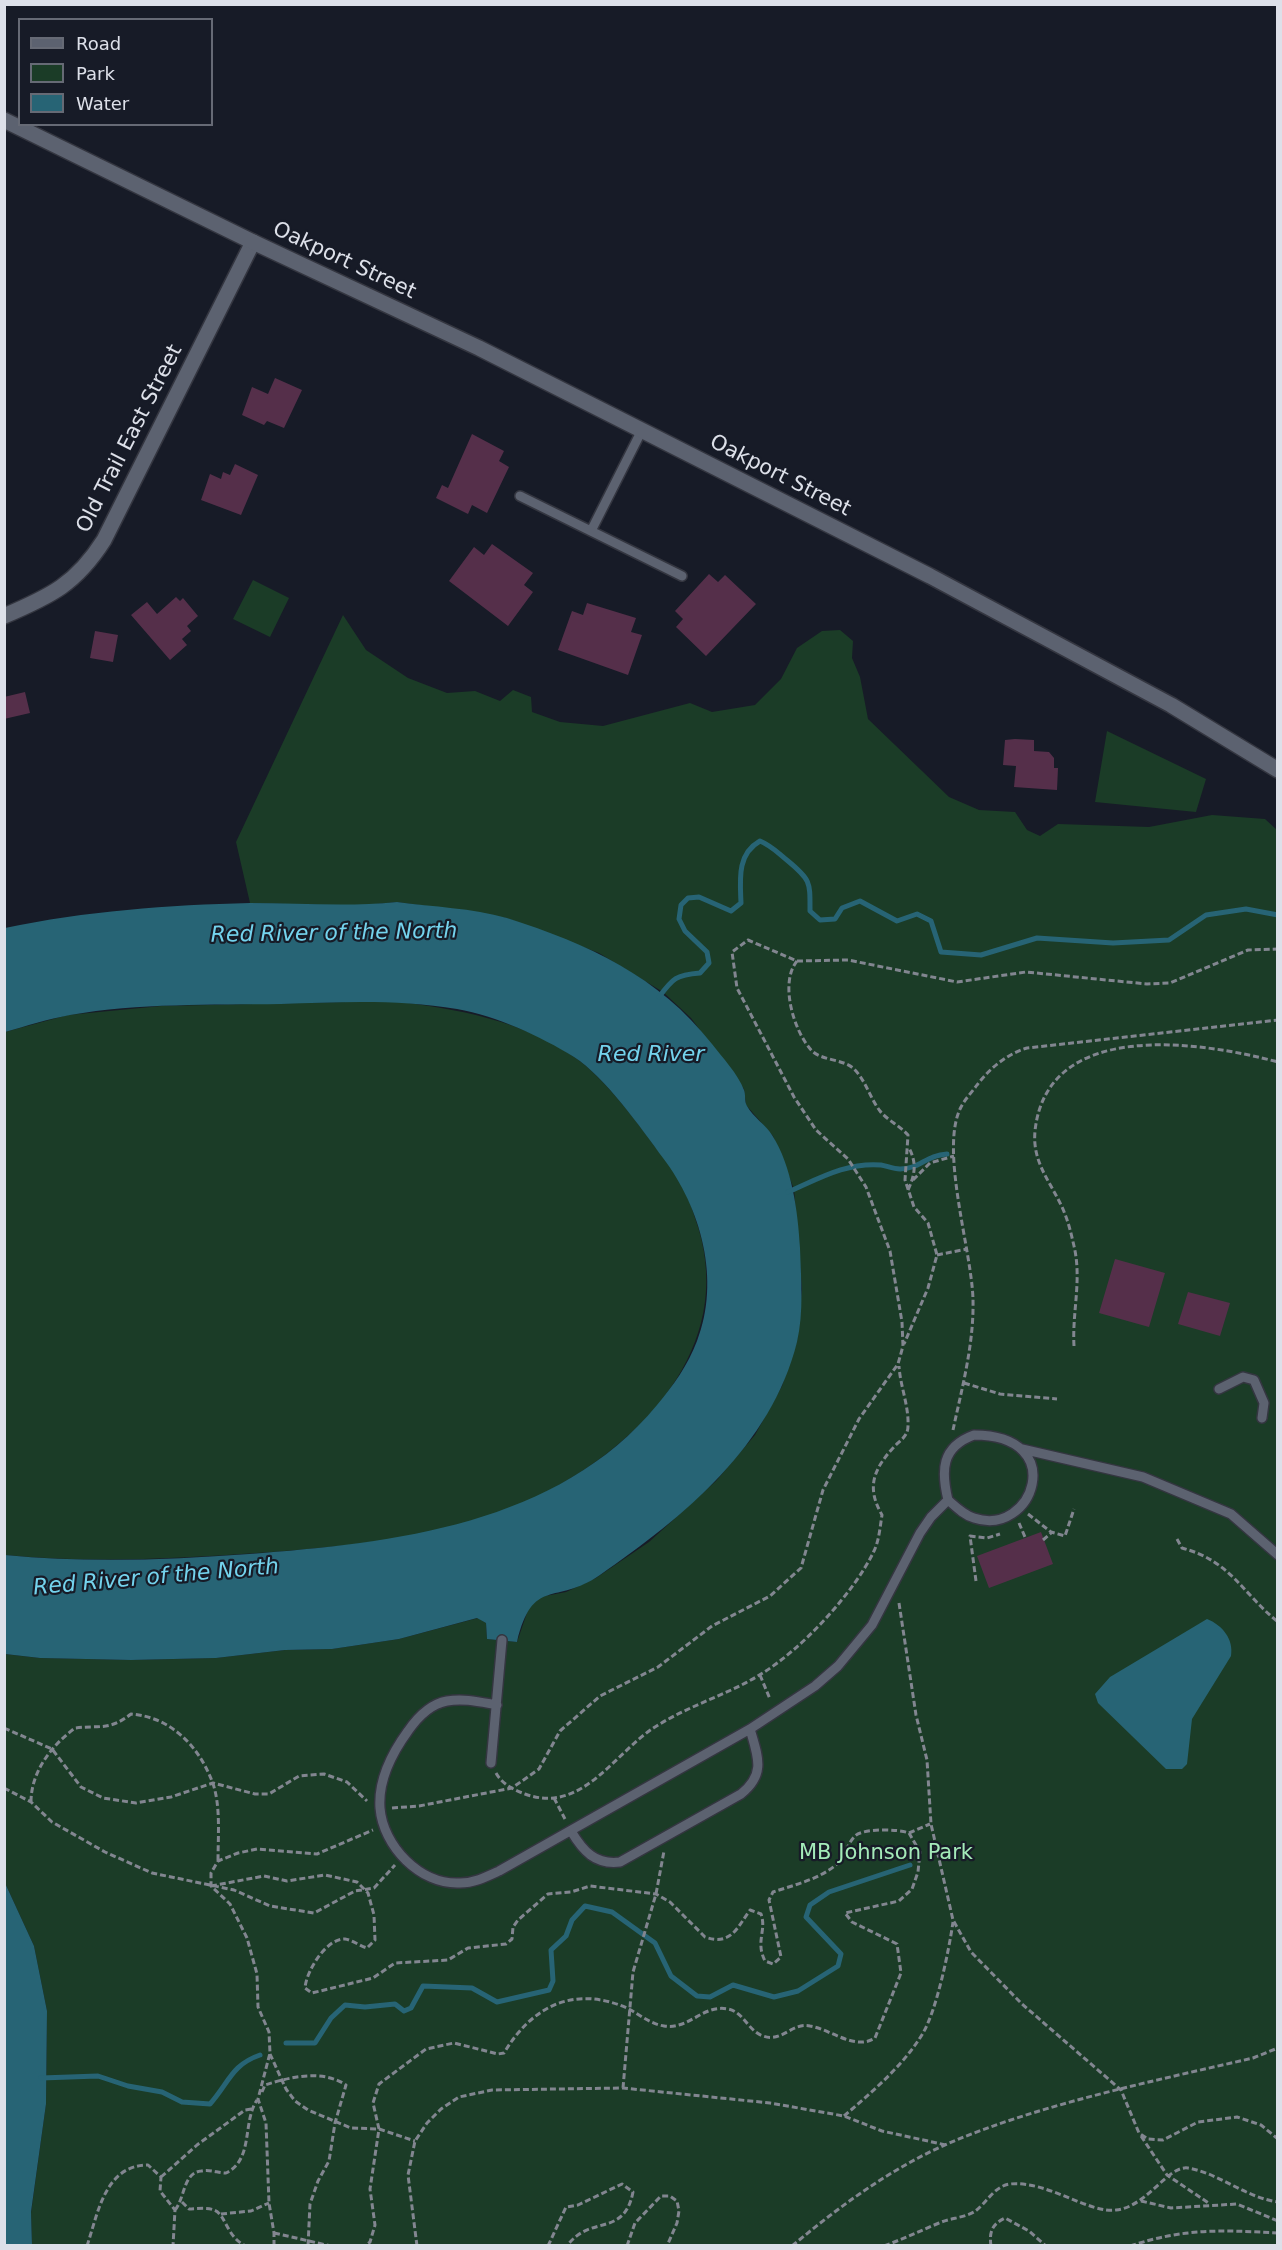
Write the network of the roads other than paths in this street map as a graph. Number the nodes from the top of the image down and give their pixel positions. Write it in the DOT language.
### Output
graph roads {
  1 [pos="4,120"];
  2 [pos="253,242"];
  3 [pos="642,430"];
  4 [pos="520,496"];
  5 [pos="591,531"];
  6 [pos="682,576"];
  7 [pos="4,616"];
  8 [pos="1278,770"];
  9 [pos="1219,1389"];
  10 [pos="1262,1418"];
  11 [pos="1022,1449"];
  12 [pos="948,1500"];
  13 [pos="1278,1555"];
  14 [pos="502,1640"];
  15 [pos="497,1705"];
  16 [pos="750,1729"];
  17 [pos="490,1762"];
  18 [pos="571,1831"];
  1 -- 2 [label="street, Oakport Street"];
  2 -- 3 [label="street, Oakport Street"];
  2 -- 7 [label="street, Old Trail East Street"];
  3 -- 5 [label="lane"];
  3 -- 8 [label="street, Oakport Street"];
  4 -- 5 [label="lane"];
  5 -- 6 [label="lane"];
  9 -- 10 [label="lane"];
  11 -- 12 [label="lane"];
  11 -- 12 [label="lane"];
  11 -- 13 [label="lane"];
  12 -- 16 [label="lane"];
  14 -- 15 [label="lane"];
  15 -- 17 [label="lane"];
  15 -- 18 [label="lane"];
  16 -- 18 [label="lane"];
  16 -- 18 [label="lane"];
}
